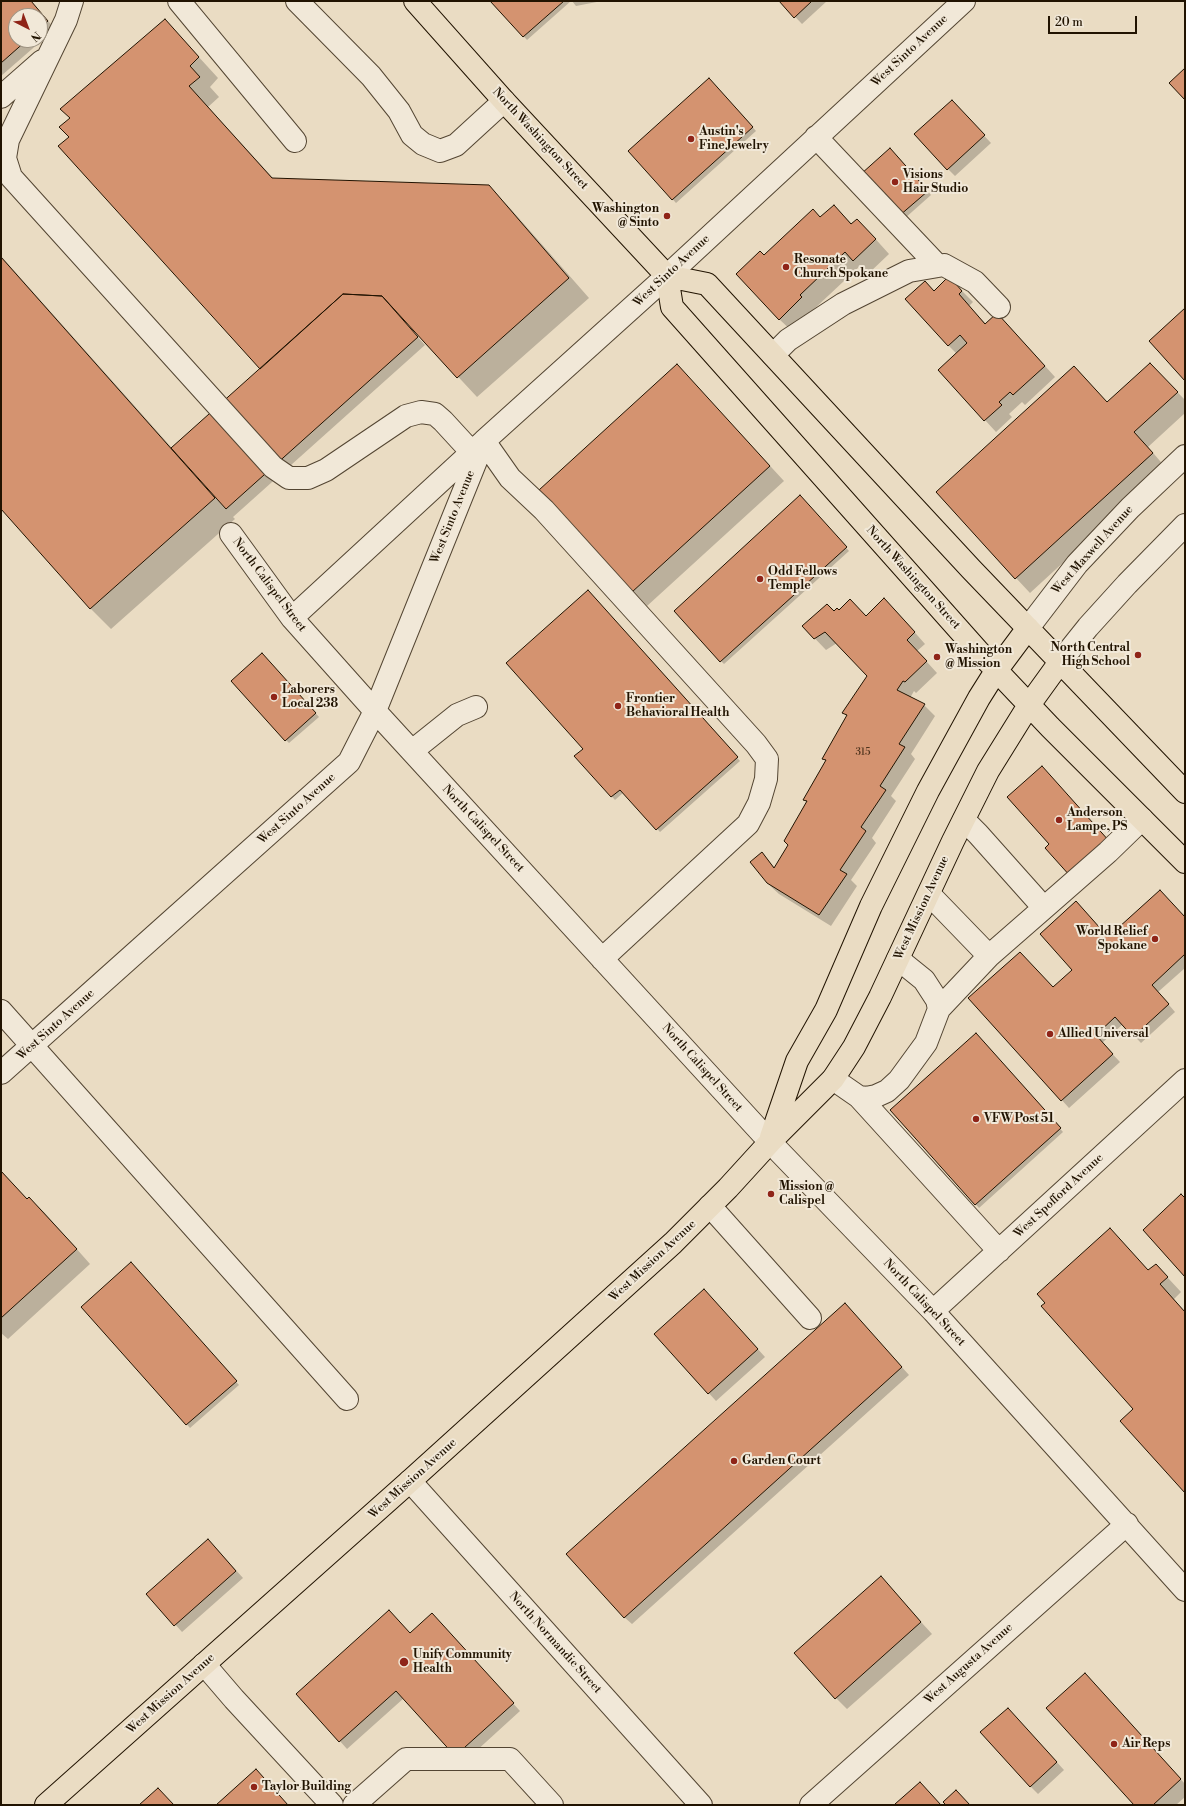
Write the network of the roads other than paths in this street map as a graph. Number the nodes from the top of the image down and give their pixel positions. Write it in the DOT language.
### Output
graph roads {
  1 [pos="72,1"];
  2 [pos="179,1"];
  3 [pos="297,1"];
  4 [pos="415,1"];
  5 [pos="964,1"];
  6 [pos="50,54"];
  7 [pos="1,98"];
  8 [pos="504,101"];
  9 [pos="816,137"];
  10 [pos="295,142"];
  11 [pos="6,181"];
  12 [pos="938,266"];
  13 [pos="667,276"];
  14 [pos="999,307"];
  15 [pos="773,355"];
  16 [pos="478,450"];
  17 [pos="1185,456"];
  18 [pos="1185,525"];
  19 [pos="231,534"];
  20 [pos="292,618"];
  21 [pos="1028,628"];
  22 [pos="1060,662"];
  23 [pos="996,671"];
  24 [pos="1029,704"];
  25 [pos="476,707"];
  26 [pos="375,711"];
  27 [pos="412,751"];
  28 [pos="1185,792"];
  29 [pos="1142,819"];
  30 [pos="964,820"];
  31 [pos="1185,862"];
  32 [pos="929,894"];
  33 [pos="1044,908"];
  34 [pos="989,956"];
  35 [pos="602,959"];
  36 [pos="898,959"];
  37 [pos="939,1009"];
  38 [pos="1,1011"];
  39 [pos="32,1045"];
  40 [pos="1,1073"];
  41 [pos="833,1079"];
  42 [pos="1185,1080"];
  43 [pos="859,1097"];
  44 [pos="770,1142"];
  45 [pos="710,1206"];
  46 [pos="999,1251"];
  47 [pos="933,1311"];
  48 [pos="810,1318"];
  49 [pos="347,1399"];
  50 [pos="410,1482"];
  51 [pos="1126,1524"];
  52 [pos="1185,1590"];
  53 [pos="204,1664"];
  54 [pos="46,1805"];
  55 [pos="332,1805"];
  56 [pos="354,1805"];
  57 [pos="552,1805"];
  58 [pos="701,1805"];
  59 [pos="811,1805"];
  1 -- 6 [label="street"];
  2 -- 10 [label="street"];
  3 -- 8 [label="street"];
  4 -- 8 [label="main road, North Washington Street"];
  5 -- 9 [label="street, West Sinto Avenue"];
  6 -- 7 [label="street"];
  6 -- 11 [label="street"];
  8 -- 13 [label="main road, North Washington Street"];
  9 -- 12 [label="street"];
  9 -- 13 [label="street, West Sinto Avenue"];
  11 -- 16 [label="street"];
  12 -- 14 [label="street"];
  12 -- 15 [label="street"];
  13 -- 15 [label="main road"];
  13 -- 16 [label="street, West Sinto Avenue"];
  13 -- 23 [label="main road, North Washington Street"];
  15 -- 21 [label="main road"];
  16 -- 20 [label="street"];
  16 -- 26 [label="street, West Sinto Avenue"];
  16 -- 35 [label="street"];
  17 -- 21 [label="street, West Maxwell Avenue"];
  18 -- 22 [label="street"];
  19 -- 20 [label="street, North Calispel Street"];
  20 -- 26 [label="street, North Calispel Street"];
  21 -- 22 [label="main road"];
  21 -- 23 [label="main road, West Maxwell Avenue"];
  22 -- 24 [label="main road, West Mission Avenue"];
  22 -- 28 [label="main road"];
  23 -- 24 [label="main road, North Washington Street"];
  23 -- 44 [label="main road, West Mission Avenue"];
  24 -- 29 [label="main road, North Washington Street"];
  24 -- 30 [label="main road, West Mission Avenue"];
  25 -- 27 [label="street"];
  26 -- 27 [label="street, North Calispel Street"];
  26 -- 39 [label="street, West Sinto Avenue"];
  27 -- 35 [label="street, North Calispel Street"];
  29 -- 31 [label="main road, North Washington Street"];
  29 -- 33 [label="street"];
  30 -- 32 [label="main road, West Mission Avenue"];
  30 -- 33 [label="street"];
  32 -- 34 [label="street"];
  32 -- 36 [label="main road, West Mission Avenue"];
  33 -- 34 [label="street"];
  34 -- 37 [label="street"];
  35 -- 44 [label="street, North Calispel Street"];
  36 -- 37 [label="street"];
  36 -- 41 [label="main road, West Mission Avenue"];
  37 -- 43 [label="street"];
  38 -- 39 [label="street"];
  39 -- 40 [label="street, West Sinto Avenue"];
  39 -- 49 [label="street"];
  41 -- 43 [label="street"];
  41 -- 44 [label="main road, West Mission Avenue"];
  42 -- 46 [label="street, West Spofford Avenue"];
  43 -- 46 [label="street"];
  44 -- 45 [label="main road, West Mission Avenue"];
  44 -- 47 [label="street, North Calispel Street"];
  45 -- 48 [label="street"];
  45 -- 50 [label="main road, West Mission Avenue"];
  46 -- 47 [label="street, West Spofford Avenue"];
  47 -- 51 [label="street, North Calispel Street"];
  50 -- 53 [label="main road, West Mission Avenue"];
  50 -- 58 [label="street, North Normandie Street"];
  51 -- 52 [label="street, North Calispel Street"];
  51 -- 59 [label="street, West Augusta Avenue"];
  53 -- 54 [label="main road, West Mission Avenue"];
  53 -- 55 [label="street"];
  56 -- 57 [label="street"];
}
